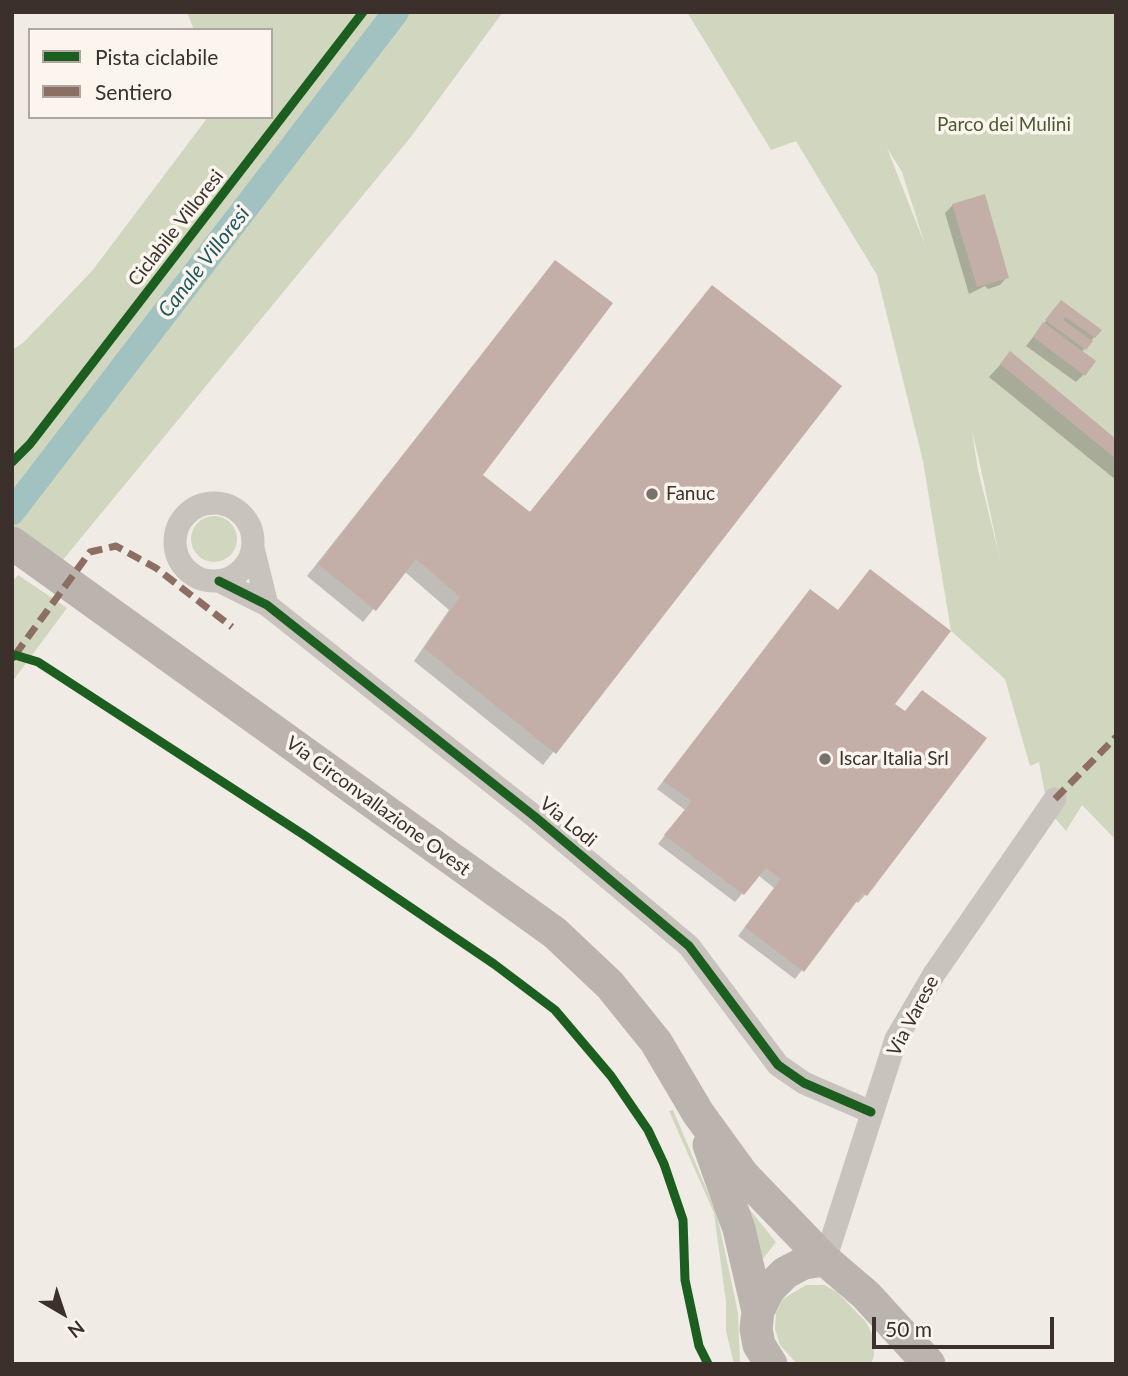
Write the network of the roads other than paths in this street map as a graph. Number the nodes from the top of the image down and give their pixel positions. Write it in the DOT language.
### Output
graph roads {
  1 [pos="12,543"];
  2 [pos="253,548"];
  3 [pos="219,581"];
  4 [pos="267,606"];
  5 [pos="1055,799"];
  6 [pos="871,1112"];
  7 [pos="698,1113"];
  8 [pos="825,1260"];
  9 [pos="758,1311"];
  10 [pos="897,1329"];
  11 [pos="761,1358"];
  12 [pos="900,1364"];
  13 [pos="929,1364"];
  1 -- 7 [label="main road, Via Circonvallazione Ovest"];
  2 -- 3 [label="street"];
  2 -- 3 [label="street"];
  2 -- 4 [label="street"];
  3 -- 4 [label="street, Via Lodi"];
  4 -- 6 [label="street, Via Lodi"];
  5 -- 6 [label="street, Via Varese"];
  6 -- 8 [label="street, Via Varese"];
  7 -- 8 [label="main road"];
  7 -- 9 [label="main road"];
  8 -- 9 [label="main road"];
  8 -- 10 [label="main road"];
  9 -- 11 [label="main road"];
  10 -- 12 [label="main road"];
  10 -- 13 [label="main road"];
}
